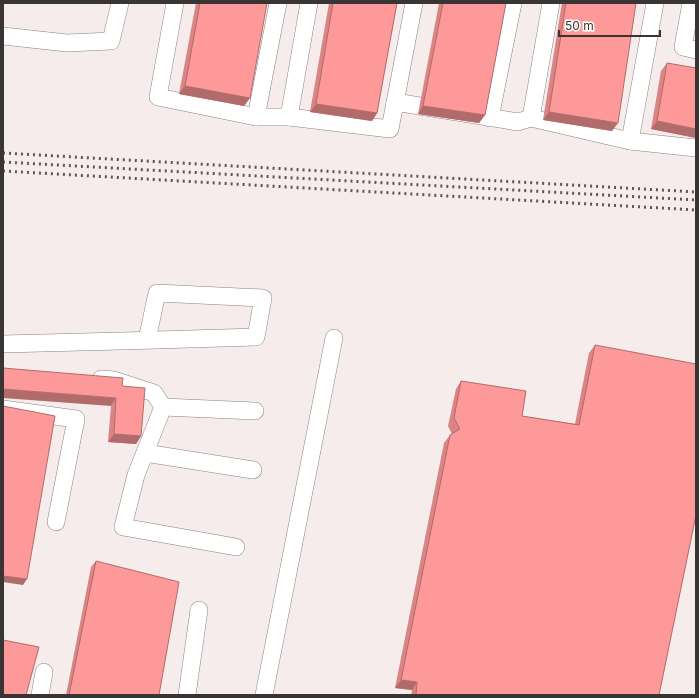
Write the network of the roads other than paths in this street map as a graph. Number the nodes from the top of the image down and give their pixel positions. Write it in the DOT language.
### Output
graph roads {
  1 [pos="120,3"];
  2 [pos="175,3"];
  3 [pos="278,3"];
  4 [pos="309,3"];
  5 [pos="414,3"];
  6 [pos="513,3"];
  7 [pos="551,3"];
  8 [pos="655,3"];
  9 [pos="691,3"];
  10 [pos="3,36"];
  11 [pos="696,50"];
  12 [pos="395,102"];
  13 [pos="256,117"];
  14 [pos="289,117"];
  15 [pos="490,118"];
  16 [pos="531,118"];
  17 [pos="630,141"];
  18 [pos="696,148"];
  19 [pos="334,338"];
  20 [pos="147,340"];
  21 [pos="3,344"];
  22 [pos="82,378"];
  23 [pos="163,407"];
  24 [pos="3,409"];
  25 [pos="255,411"];
  26 [pos="145,454"];
  27 [pos="253,470"];
  28 [pos="56,522"];
  29 [pos="236,547"];
  30 [pos="199,610"];
  31 [pos="44,672"];
  32 [pos="40,695"];
  33 [pos="187,695"];
  34 [pos="264,695"];
  1 -- 10 [label="lane"];
  2 -- 13 [label="lane"];
  3 -- 13 [label="lane"];
  4 -- 14 [label="lane"];
  5 -- 12 [label="lane"];
  6 -- 15 [label="lane"];
  7 -- 16 [label="lane"];
  8 -- 17 [label="lane"];
  9 -- 11 [label="lane"];
  12 -- 14 [label="lane"];
  12 -- 15 [label="lane"];
  13 -- 14 [label="lane"];
  15 -- 16 [label="lane"];
  16 -- 17 [label="lane"];
  17 -- 18 [label="lane"];
  19 -- 34 [label="lane"];
  20 -- 20 [label="lane"];
  20 -- 21 [label="lane"];
  22 -- 23 [label="lane"];
  23 -- 25 [label="lane"];
  23 -- 26 [label="lane"];
  24 -- 28 [label="lane"];
  26 -- 27 [label="lane"];
  26 -- 29 [label="lane"];
  30 -- 33 [label="lane"];
  31 -- 32 [label="lane"];
}
